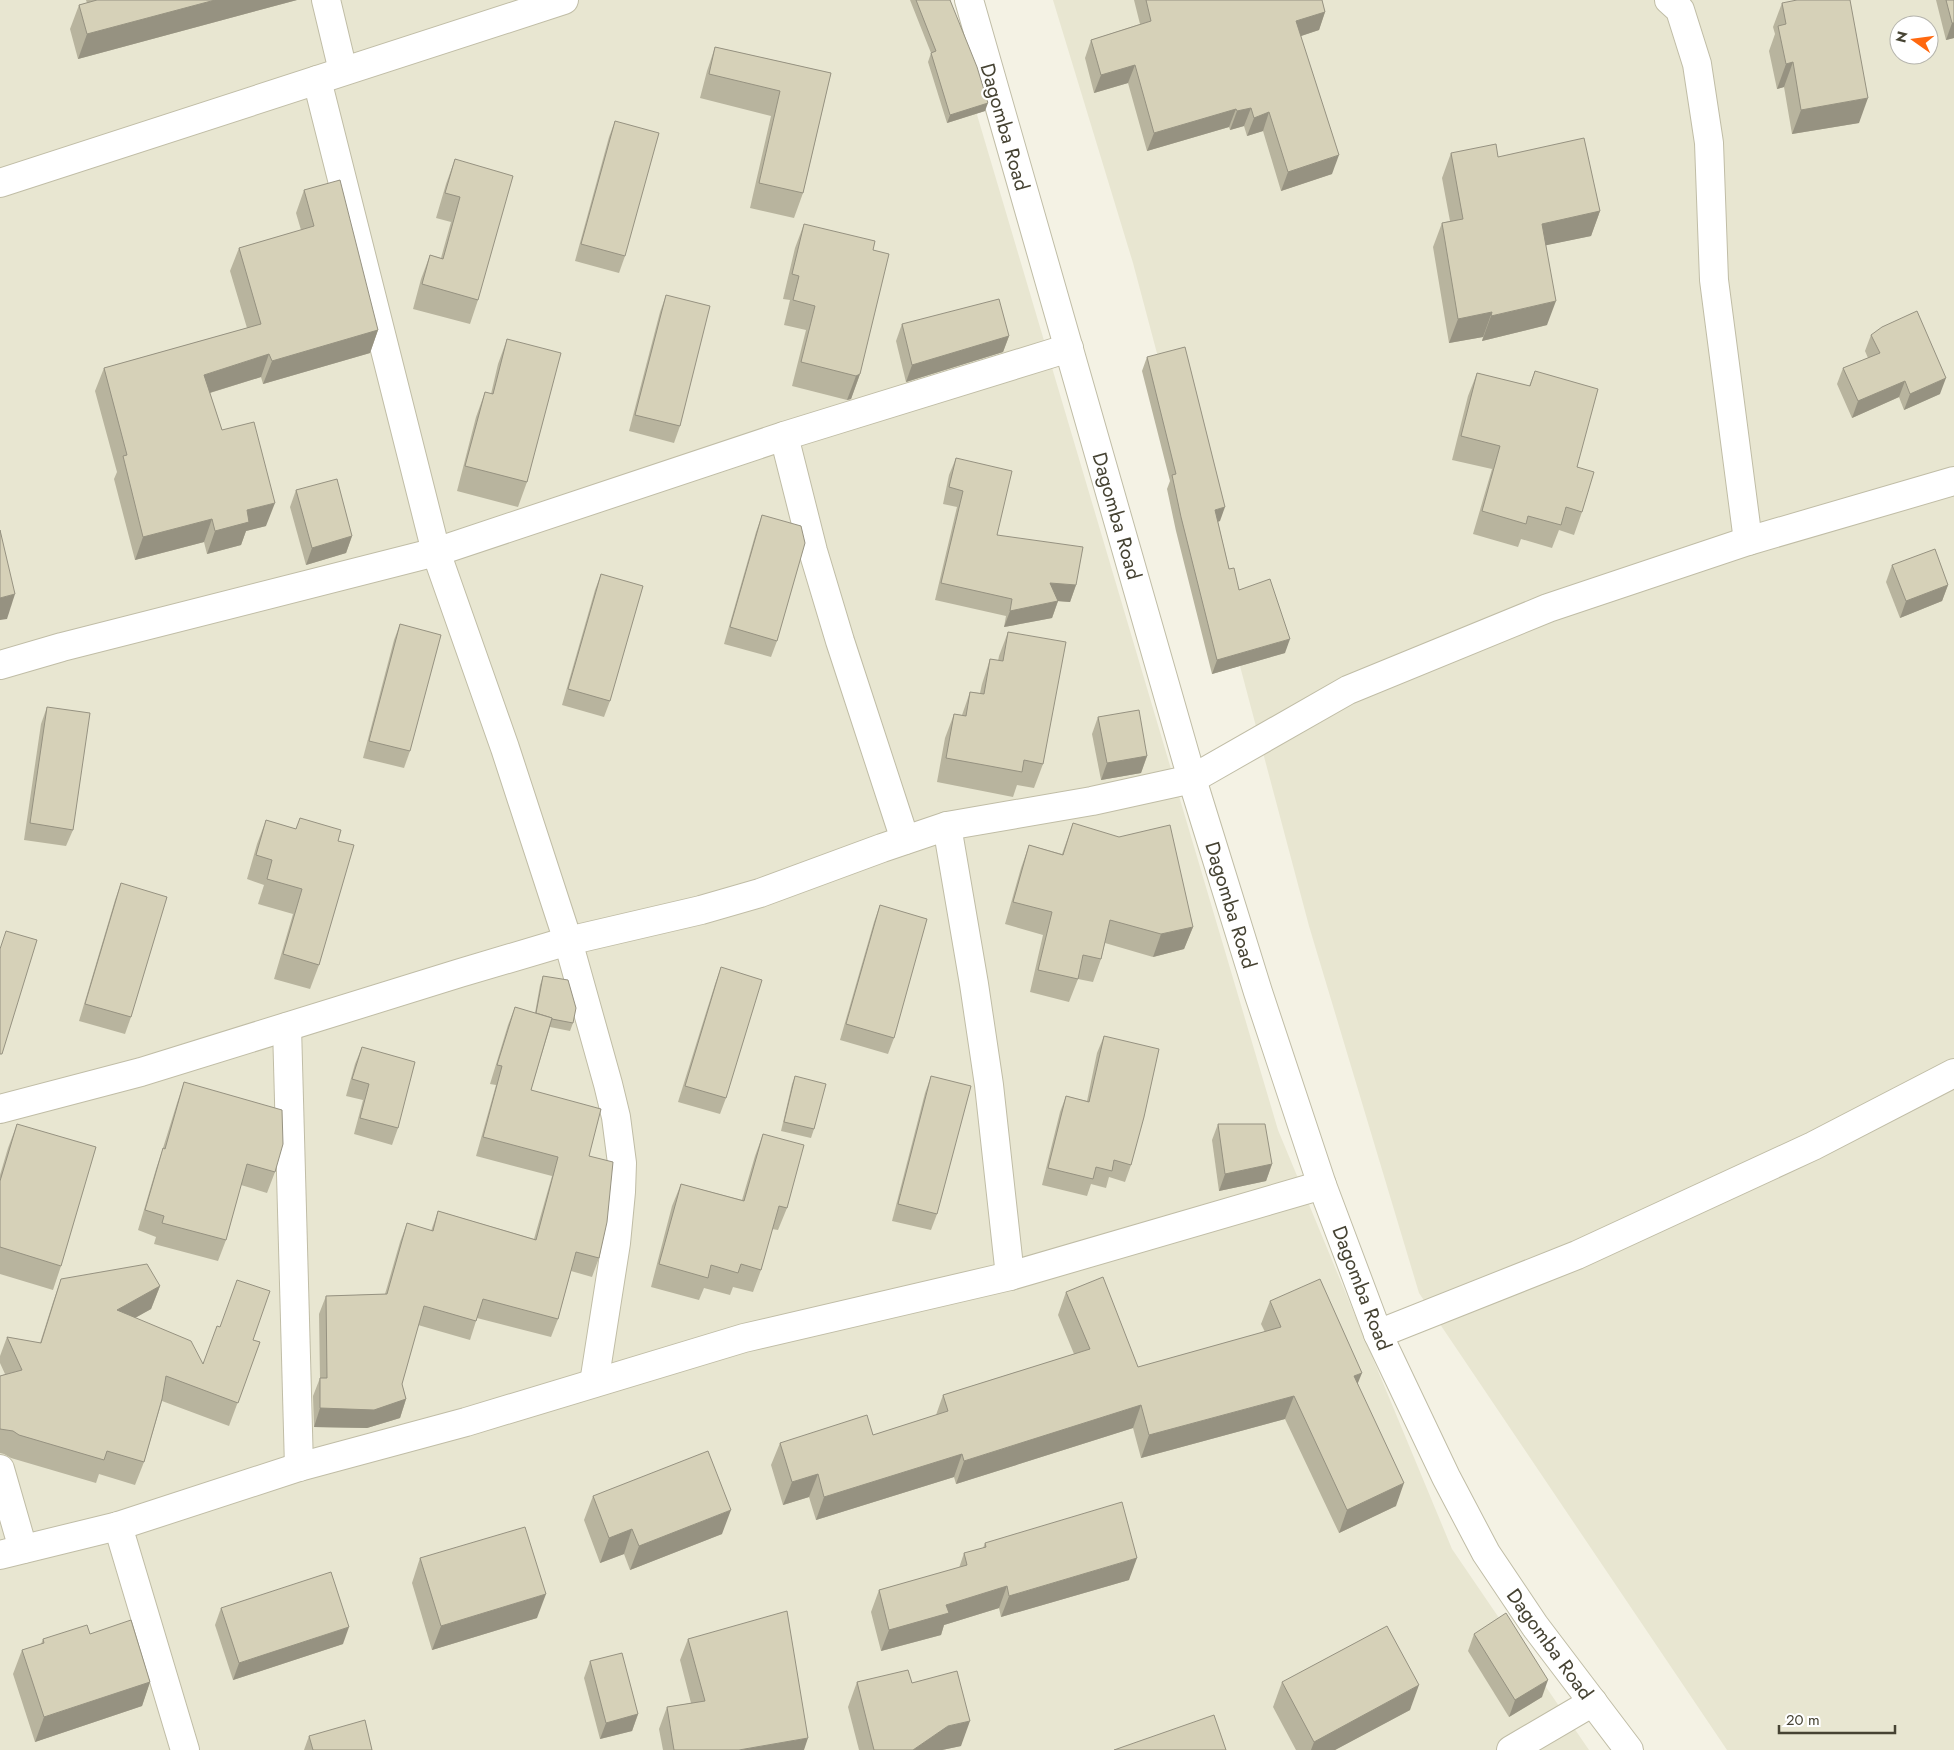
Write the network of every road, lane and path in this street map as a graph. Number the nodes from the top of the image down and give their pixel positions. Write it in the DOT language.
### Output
graph roads {
  1 [pos="326,0"];
  2 [pos="564,0"];
  3 [pos="969,0"];
  4 [pos="1678,3"];
  5 [pos="343,70"];
  6 [pos="317,80"];
  7 [pos="0,184"];
  8 [pos="1069,348"];
  9 [pos="784,436"];
  10 [pos="1954,481"];
  11 [pos="1748,541"];
  12 [pos="436,552"];
  13 [pos="0,665"];
  14 [pos="1192,779"];
  15 [pos="947,826"];
  16 [pos="905,840"];
  17 [pos="568,941"];
  18 [pos="287,1027"];
  19 [pos="1954,1073"];
  20 [pos="0,1108"];
  21 [pos="1322,1185"];
  22 [pos="1010,1276"];
  23 [pos="1378,1334"];
  24 [pos="594,1383"];
  25 [pos="299,1467"];
  26 [pos="0,1469"];
  27 [pos="118,1526"];
  28 [pos="12,1552"];
  29 [pos="1593,1702"];
  30 [pos="185,1750"];
  31 [pos="1511,1750"];
  32 [pos="1629,1750"];
  1 -- 5 [label="street"];
  2 -- 5 [label="street"];
  3 -- 8 [label="street, Dagomba Road"];
  4 -- 11 [label="street"];
  5 -- 6 [label="street"];
  6 -- 7 [label="street"];
  6 -- 12 [label="street"];
  8 -- 9 [label="street"];
  8 -- 14 [label="street, Dagomba Road"];
  9 -- 12 [label="street"];
  9 -- 16 [label="street"];
  10 -- 11 [label="street"];
  11 -- 14 [label="street"];
  12 -- 13 [label="street"];
  12 -- 17 [label="street"];
  14 -- 15 [label="street"];
  14 -- 21 [label="street, Dagomba Road"];
  15 -- 16 [label="street"];
  15 -- 22 [label="street"];
  16 -- 17 [label="street"];
  17 -- 18 [label="street"];
  17 -- 24 [label="street"];
  18 -- 20 [label="street"];
  18 -- 25 [label="street"];
  19 -- 23 [label="street"];
  21 -- 22 [label="street"];
  21 -- 23 [label="street, Dagomba Road"];
  22 -- 24 [label="street"];
  23 -- 29 [label="street, Dagomba Road"];
  24 -- 25 [label="street"];
  25 -- 27 [label="street"];
  26 -- 28 [label="street"];
  27 -- 28 [label="street"];
  27 -- 30 [label="street"];
  29 -- 31 [label="street"];
  29 -- 32 [label="street, Dagomba Road"];
}
